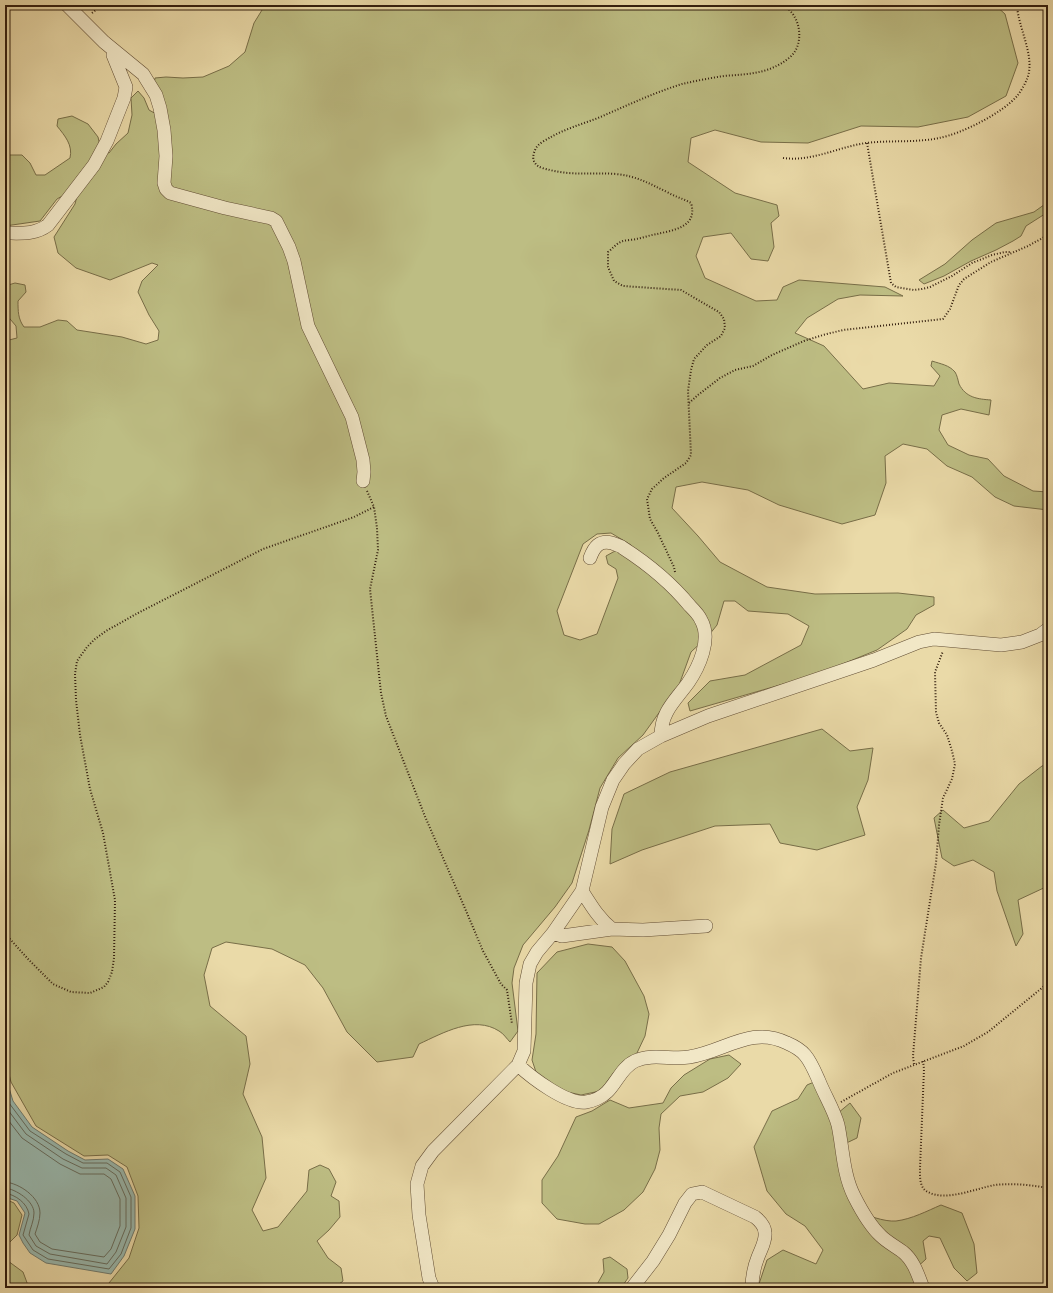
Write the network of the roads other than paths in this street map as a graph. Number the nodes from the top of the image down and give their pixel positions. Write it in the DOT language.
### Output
graph roads {
  1 [pos="67,5"];
  2 [pos="114,51"];
  3 [pos="5,233"];
  4 [pos="363,481"];
  5 [pos="590,558"];
  6 [pos="1048,629"];
  7 [pos="661,736"];
  8 [pos="582,891"];
  9 [pos="706,926"];
  10 [pos="612,929"];
  11 [pos="553,933"];
  12 [pos="518,1065"];
  13 [pos="433,1288"];
  14 [pos="632,1288"];
  15 [pos="752,1288"];
  16 [pos="923,1288"];
  1 -- 2 [label="street"];
  2 -- 3 [label="street"];
  2 -- 4 [label="street"];
  5 -- 7 [label="street"];
  6 -- 7 [label="street"];
  7 -- 8 [label="street"];
  8 -- 10 [label="street"];
  8 -- 11 [label="street"];
  9 -- 10 [label="street"];
  10 -- 11 [label="street"];
  11 -- 12 [label="street"];
  12 -- 13 [label="street"];
  12 -- 16 [label="street"];
  14 -- 15 [label="street"];
}
